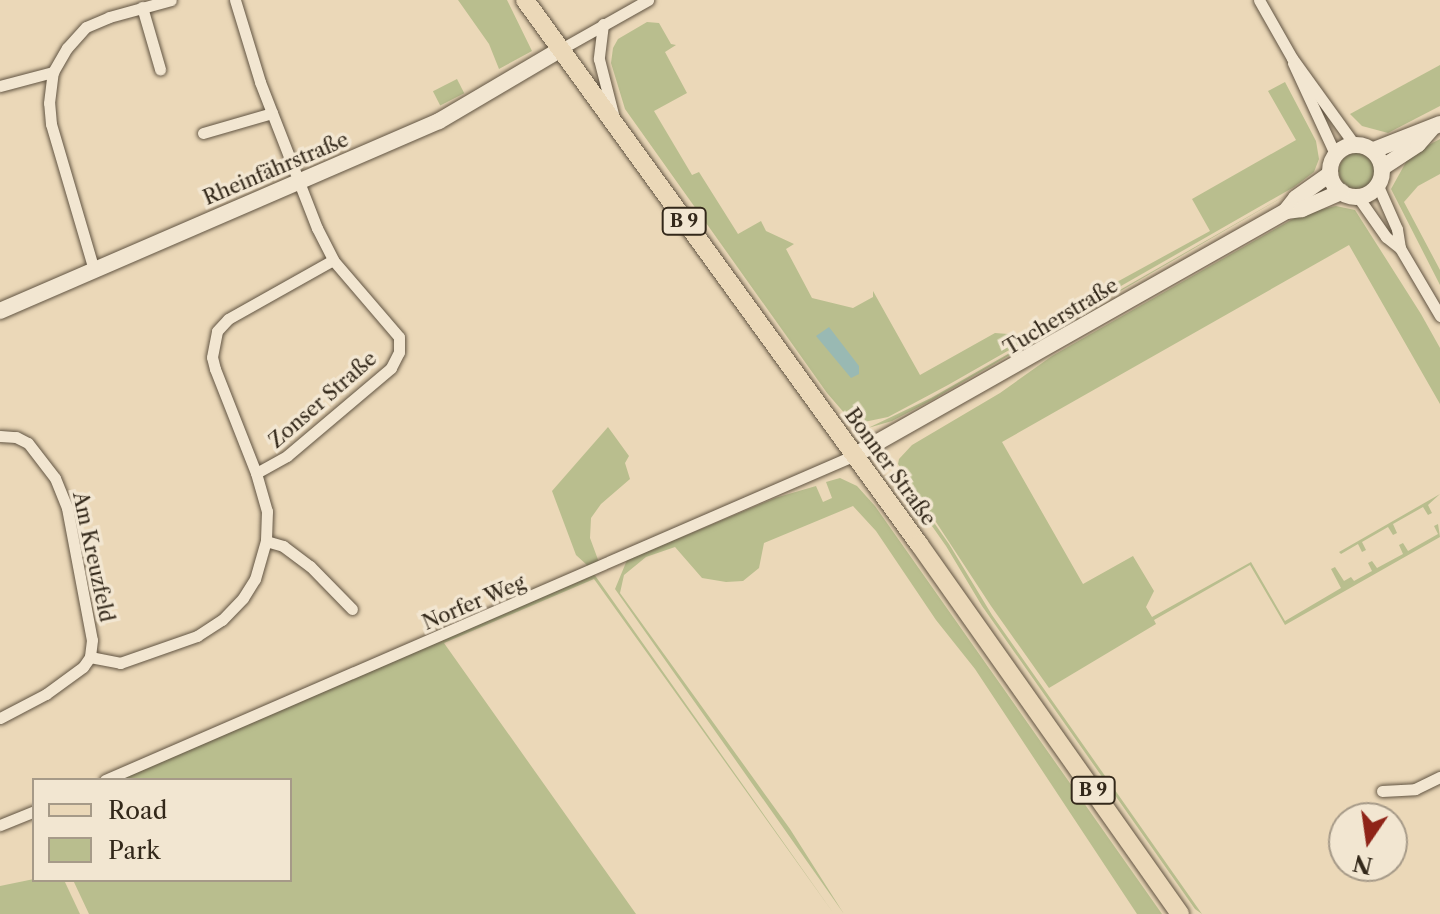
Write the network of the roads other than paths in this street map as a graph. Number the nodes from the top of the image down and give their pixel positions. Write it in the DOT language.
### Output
graph roads {
  1 [pos="171,0"];
  2 [pos="525,0"];
  3 [pos="648,0"];
  4 [pos="1259,0"];
  5 [pos="238,1"];
  6 [pos="142,7"];
  7 [pos="603,24"];
  8 [pos="561,49"];
  9 [pos="1292,58"];
  10 [pos="160,69"];
  11 [pos="53,72"];
  12 [pos="0,86"];
  13 [pos="272,113"];
  14 [pos="616,126"];
  15 [pos="1436,126"];
  16 [pos="203,133"];
  17 [pos="1354,144"];
  18 [pos="1374,150"];
  19 [pos="1335,154"];
  20 [pos="1383,167"];
  21 [pos="1330,174"];
  22 [pos="300,181"];
  23 [pos="1378,186"];
  24 [pos="1350,195"];
  25 [pos="1286,211"];
  26 [pos="1400,248"];
  27 [pos="333,260"];
  28 [pos="94,270"];
  29 [pos="0,311"];
  30 [pos="1440,316"];
  31 [pos="0,436"];
  32 [pos="855,455"];
  33 [pos="256,473"];
  34 [pos="266,541"];
  35 [pos="352,609"];
  36 [pos="90,657"];
  37 [pos="0,718"];
  38 [pos="1440,777"];
  39 [pos="110,778"];
  40 [pos="1382,791"];
  41 [pos="32,812"];
  42 [pos="0,825"];
  43 [pos="1180,914"];
  1 -- 6 [label="street"];
  2 -- 8 [label="main road, B 9"];
  3 -- 7 [label="street"];
  4 -- 9 [label="street"];
  5 -- 13 [label="street, Zonser Straße"];
  6 -- 10 [label="street"];
  6 -- 11 [label="street"];
  7 -- 8 [label="street"];
  7 -- 14 [label="street"];
  8 -- 14 [label="main road, Bonner Straße / B 9"];
  8 -- 22 [label="main road, Rheinfährstraße"];
  9 -- 17 [label="street"];
  9 -- 19 [label="street"];
  11 -- 12 [label="street"];
  11 -- 28 [label="street"];
  13 -- 16 [label="street"];
  13 -- 22 [label="street, Zonser Straße"];
  14 -- 32 [label="main road, Bonner Straße / B 9"];
  15 -- 18 [label="main road"];
  15 -- 20 [label="main road"];
  17 -- 18 [label="main road"];
  17 -- 19 [label="main road"];
  18 -- 20 [label="main road"];
  19 -- 21 [label="main road"];
  20 -- 23 [label="main road"];
  21 -- 24 [label="main road"];
  21 -- 25 [label="main road, Tucherstraße"];
  22 -- 27 [label="street, Zonser Straße"];
  22 -- 28 [label="main road, Rheinfährstraße"];
  23 -- 24 [label="main road"];
  23 -- 26 [label="street"];
  24 -- 25 [label="main road, Tucherstraße"];
  24 -- 26 [label="street"];
  25 -- 32 [label="main road, Tucherstraße"];
  26 -- 30 [label="street"];
  27 -- 33 [label="street, Zonser Straße"];
  27 -- 33 [label="street, Zonser Straße"];
  28 -- 29 [label="main road, Rheinfährstraße"];
  31 -- 36 [label="street, Am Kreuzfeld"];
  32 -- 39 [label="street, Norfer Weg"];
  32 -- 43 [label="main road, Bonner Straße / B 9"];
  33 -- 34 [label="street, Zonser Straße"];
  34 -- 35 [label="street"];
  34 -- 36 [label="street, Zonser Straße"];
  36 -- 37 [label="street"];
  38 -- 40 [label="street"];
  41 -- 42 [label="street"];
}
